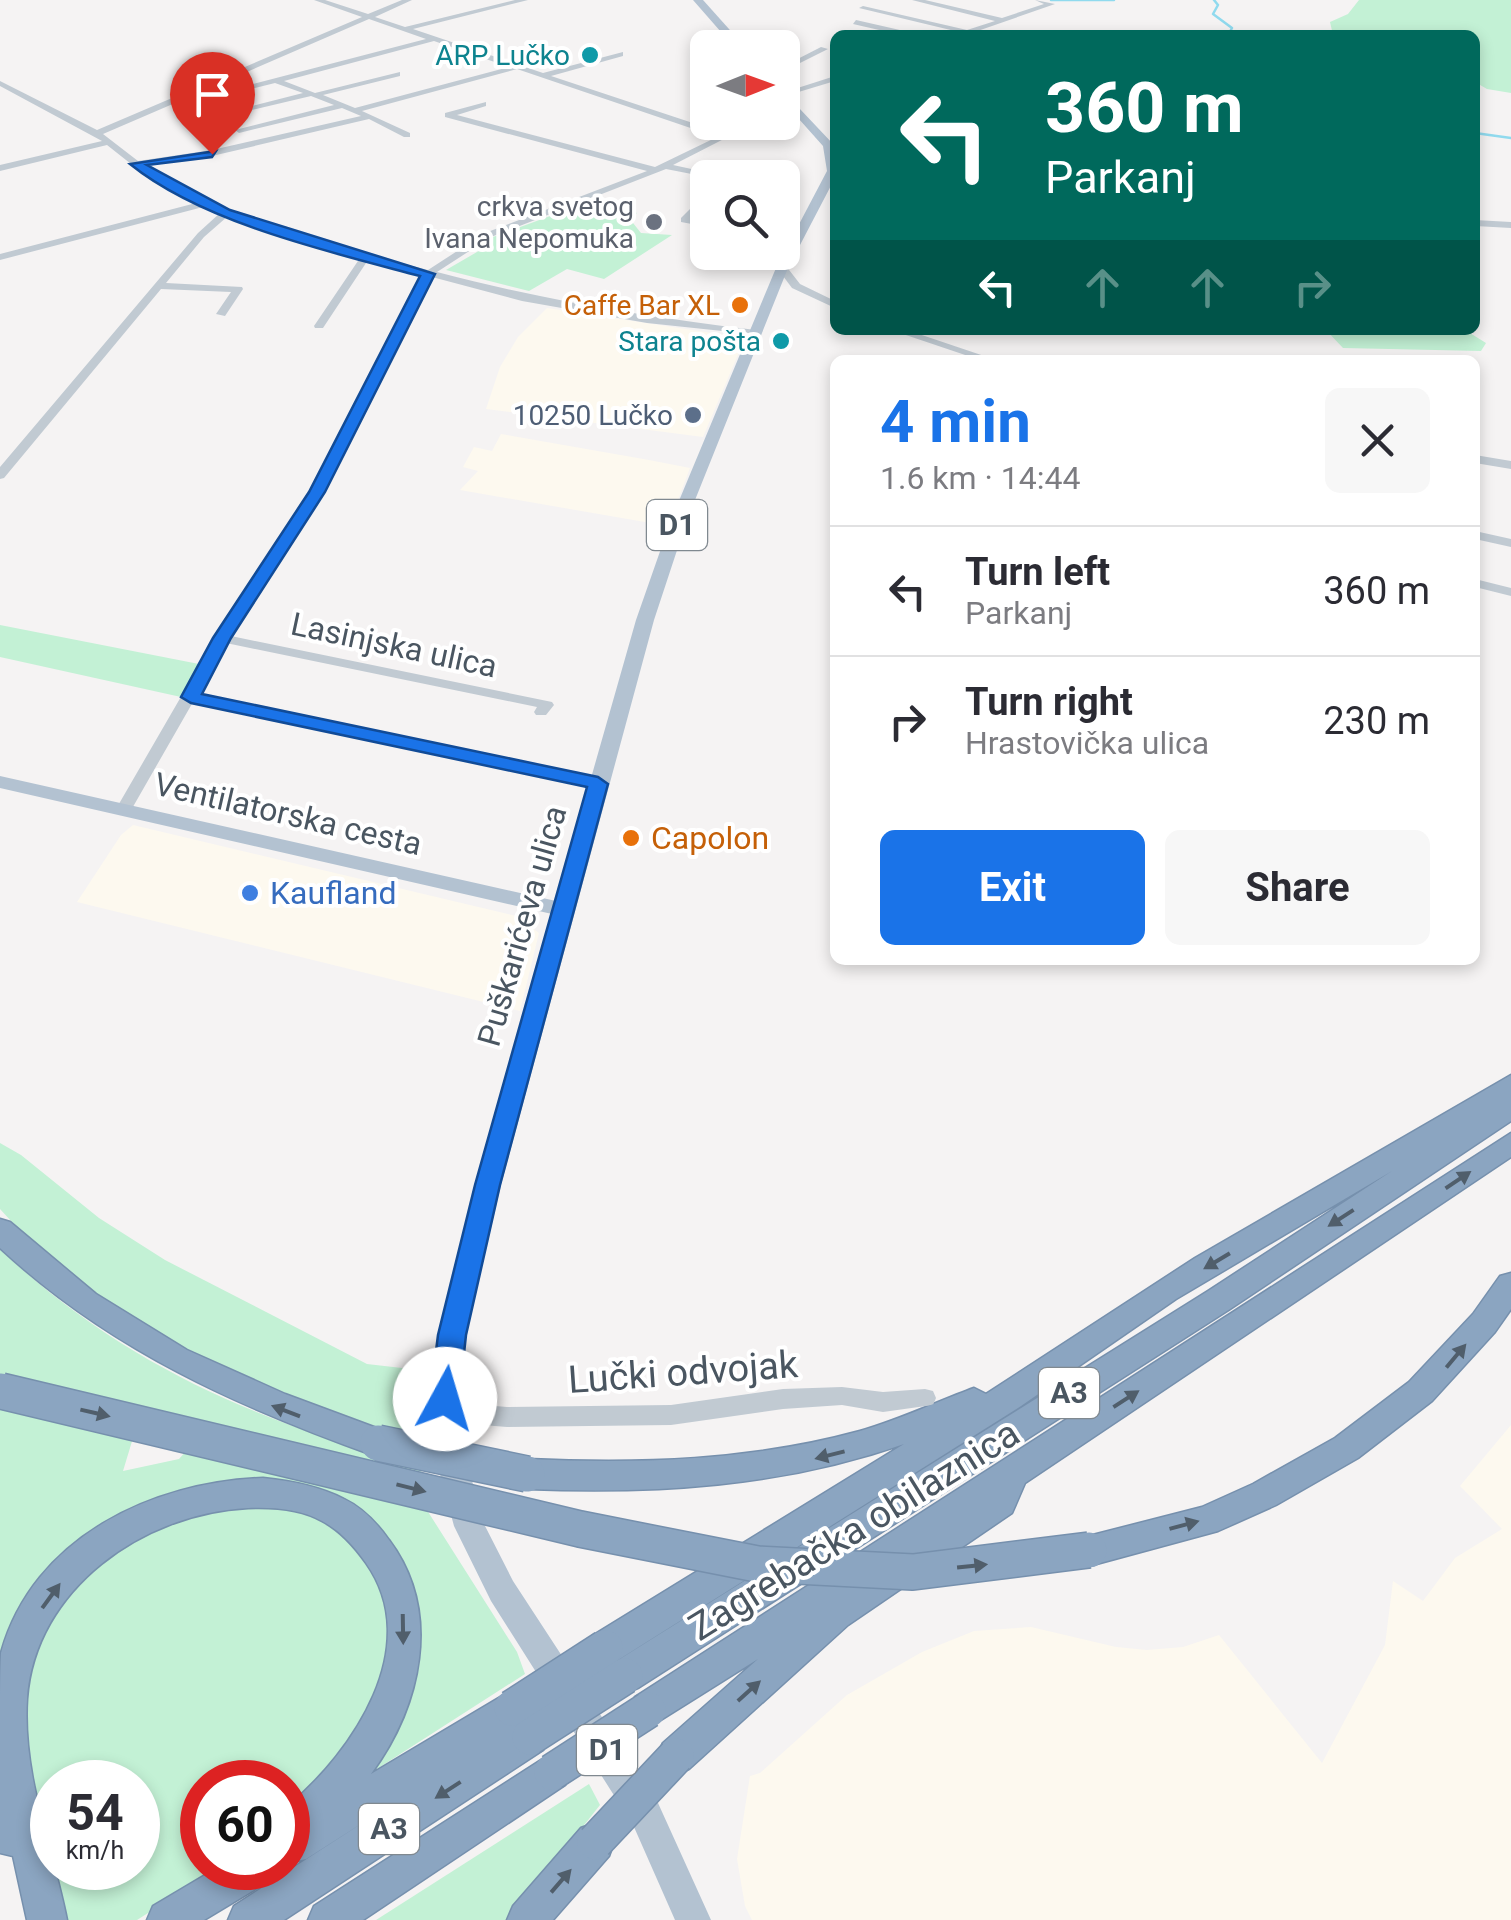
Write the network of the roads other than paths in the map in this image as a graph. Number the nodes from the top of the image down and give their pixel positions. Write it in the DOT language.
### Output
graph roads {
  1 [pos="318,0"];
  2 [pos="408,0"];
  3 [pos="524,0"];
  4 [pos="700,0"];
  5 [pos="916,0"];
  6 [pos="1039,0"];
  7 [pos="863,8"];
  8 [pos="369,17"];
  9 [pos="1003,20"];
  10 [pos="856,22"];
  11 [pos="405,29"];
  12 [pos="726,30"];
  13 [pos="889,30"];
  14 [pos="948,30"];
  15 [pos="974,30"];
  16 [pos="434,39"];
  17 [pos="824,49"];
  18 [pos="620,54"];
  19 [pos="800,61"];
  20 [pos="517,66"];
  21 [pos="246,70"];
  22 [pos="397,74"];
  23 [pos="544,75"];
  24 [pos="830,80"];
  25 [pos="276,81"];
  26 [pos="0,83"];
  27 [pos="818,84"];
  28 [pos="830,87"];
  29 [pos="800,92"];
  30 [pos="188,94"];
  31 [pos="313,95"];
  32 [pos="482,104"];
  33 [pos="342,106"];
  34 [pos="354,110"];
  35 [pos="800,115"];
  36 [pos="370,116"];
  37 [pos="205,119"];
  38 [pos="690,126"];
  39 [pos="239,130"];
  40 [pos="97,133"];
  41 [pos="408,135"];
  42 [pos="722,140"];
  43 [pos="109,142"];
  44 [pos="830,149"];
  45 [pos="135,164"];
  46 [pos="0,168"];
  47 [pos="660,168"];
  48 [pos="690,172"];
  49 [pos="830,174"];
  50 [pos="204,204"];
  51 [pos="226,213"];
  52 [pos="1480,222"];
  53 [pos="800,223"];
  54 [pos="1511,225"];
  55 [pos="0,257"];
  56 [pos="365,258"];
  57 [pos="781,270"];
  58 [pos="783,270"];
  59 [pos="428,274"];
  60 [pos="160,286"];
  61 [pos="774,290"];
  62 [pos="805,291"];
  63 [pos="830,302"];
  64 [pos="220,314"];
  65 [pos="320,326"];
  66 [pos="756,333"];
  67 [pos="912,335"];
  68 [pos="975,355"];
  69 [pos="1480,459"];
  70 [pos="1511,465"];
  71 [pos="0,476"];
  72 [pos="1480,536"];
  73 [pos="1511,543"];
  74 [pos="1480,584"];
  75 [pos="1511,592"];
  76 [pos="222,638"];
  77 [pos="191,697"];
  78 [pos="542,712"];
  79 [pos="0,782"];
  80 [pos="598,784"];
  81 [pos="124,809"];
  82 [pos="562,909"];
  83 [pos="1511,1085"];
  84 [pos="1511,1107"];
  85 [pos="1511,1143"];
  86 [pos="0,1230"];
  87 [pos="1511,1284"];
  88 [pos="1055,1362"];
  89 [pos="0,1391"];
  90 [pos="925,1398"];
  91 [pos="446,1412"];
  92 [pos="1014,1470"];
  93 [pos="615,1662"];
  94 [pos="521,1722"];
  95 [pos="0,1795"];
  96 [pos="310,1813"];
  97 [pos="310,1836"];
  98 [pos="213,1890"];
  99 [pos="32,1920"];
  100 [pos="47,1920"];
  101 [pos="167,1920"];
  102 [pos="248,1920"];
  103 [pos="328,1920"];
  104 [pos="527,1920"];
  105 [pos="693,1920"];
  1 -- 8 [label="street"];
  2 -- 8 [label="street"];
  3 -- 11 [label="street"];
  4 -- 12 [label="main road"];
  5 -- 9 [label="street"];
  6 -- 9 [label="street"];
  7 -- 14 [label="street"];
  8 -- 11 [label="street"];
  8 -- 21 [label="street"];
  9 -- 15 [label="street"];
  10 -- 13 [label="street"];
  11 -- 16 [label="street"];
  16 -- 20 [label="street"];
  16 -- 25 [label="street"];
  17 -- 19 [label="street"];
  18 -- 23 [label="street"];
  20 -- 23 [label="street"];
  20 -- 34 [label="street"];
  21 -- 25 [label="street"];
  21 -- 30 [label="street"];
  22 -- 31 [label="street"];
  23 -- 38 [label="street"];
  24 -- 27 [label="street"];
  25 -- 30 [label="street"];
  25 -- 31 [label="street"];
  26 -- 40 [label="street"];
  27 -- 28 [label="street"];
  27 -- 29 [label="street"];
  30 -- 40 [label="street"];
  31 -- 33 [label="street"];
  31 -- 37 [label="street"];
  32 -- 47 [label="street"];
  33 -- 34 [label="street"];
  33 -- 39 [label="street"];
  34 -- 36 [label="street"];
  35 -- 44 [label="main road, Puškarićeva ulica / D1"];
  36 -- 41 [label="street"];
  36 -- 45 [label="street"];
  40 -- 43 [label="street"];
  42 -- 47 [label="street"];
  43 -- 45 [label="street"];
  43 -- 46 [label="street"];
  45 -- 50 [label="street"];
  47 -- 48 [label="street"];
  47 -- 59 [label="street"];
  49 -- 53 [label="main road, Puškarićeva ulica / D1"];
  50 -- 51 [label="street"];
  50 -- 55 [label="street"];
  51 -- 56 [label="street"];
  51 -- 60 [label="street"];
  52 -- 54 [label="street"];
  56 -- 59 [label="street"];
  56 -- 65 [label="street"];
  57 -- 61 [label="main road, Puškarićeva ulica / D1"];
  58 -- 62 [label="street"];
  59 -- 66 [label="street"];
  59 -- 76 [label="street"];
  60 -- 64 [label="street"];
  60 -- 71 [label="street"];
  61 -- 62 [label="street"];
  61 -- 66 [label="main road, Puškarićeva ulica / D1"];
  62 -- 63 [label="street"];
  66 -- 80 [label="main road, Puškarićeva ulica / D1"];
  67 -- 68 [label="street"];
  69 -- 70 [label="street"];
  72 -- 73 [label="street"];
  74 -- 75 [label="street"];
  76 -- 77 [label="street"];
  76 -- 78 [label="street, Lasinjska ulica"];
  77 -- 80 [label="street"];
  77 -- 81 [label="street"];
  79 -- 81 [label="main road, Ventilatorska cesta"];
  80 -- 82 [label="main road, Puškarićeva ulica / D1"];
  81 -- 82 [label="main road, Ventilatorska cesta"];
  82 -- 91 [label="main road, Puškarićeva ulica / D1"];
  83 -- 88 [label="highway, one-way"];
  84 -- 93 [label="highway, Zagrebačka obilaznica / A3, one-way"];
  92 -- 85 [label="highway, Zagrebačka obilaznica / A3, one-way"];
  88 -- 86 [label="highway, one-way, bridge"];
  89 -- 87 [label="highway, one-way, bridge"];
  88 -- 93 [label="highway"];
  90 -- 91 [label="street, Lučki odvojak"];
  91 -- 105 [label="main road, D1"];
  92 -- 103 [label="highway, Zagrebačka obilaznica / A3, bridge"];
  104 -- 92 [label="highway, one-way, bridge"];
  93 -- 94 [label="highway, Zagrebačka obilaznica / A3, bridge"];
  94 -- 97 [label="highway"];
  94 -- 102 [label="highway, Zagrebačka obilaznica / A3, one-way"];
  95 -- 99 [label="highway"];
  100 -- 96 [label="highway, one-way"];
  98 -- 101 [label="highway"];
}
